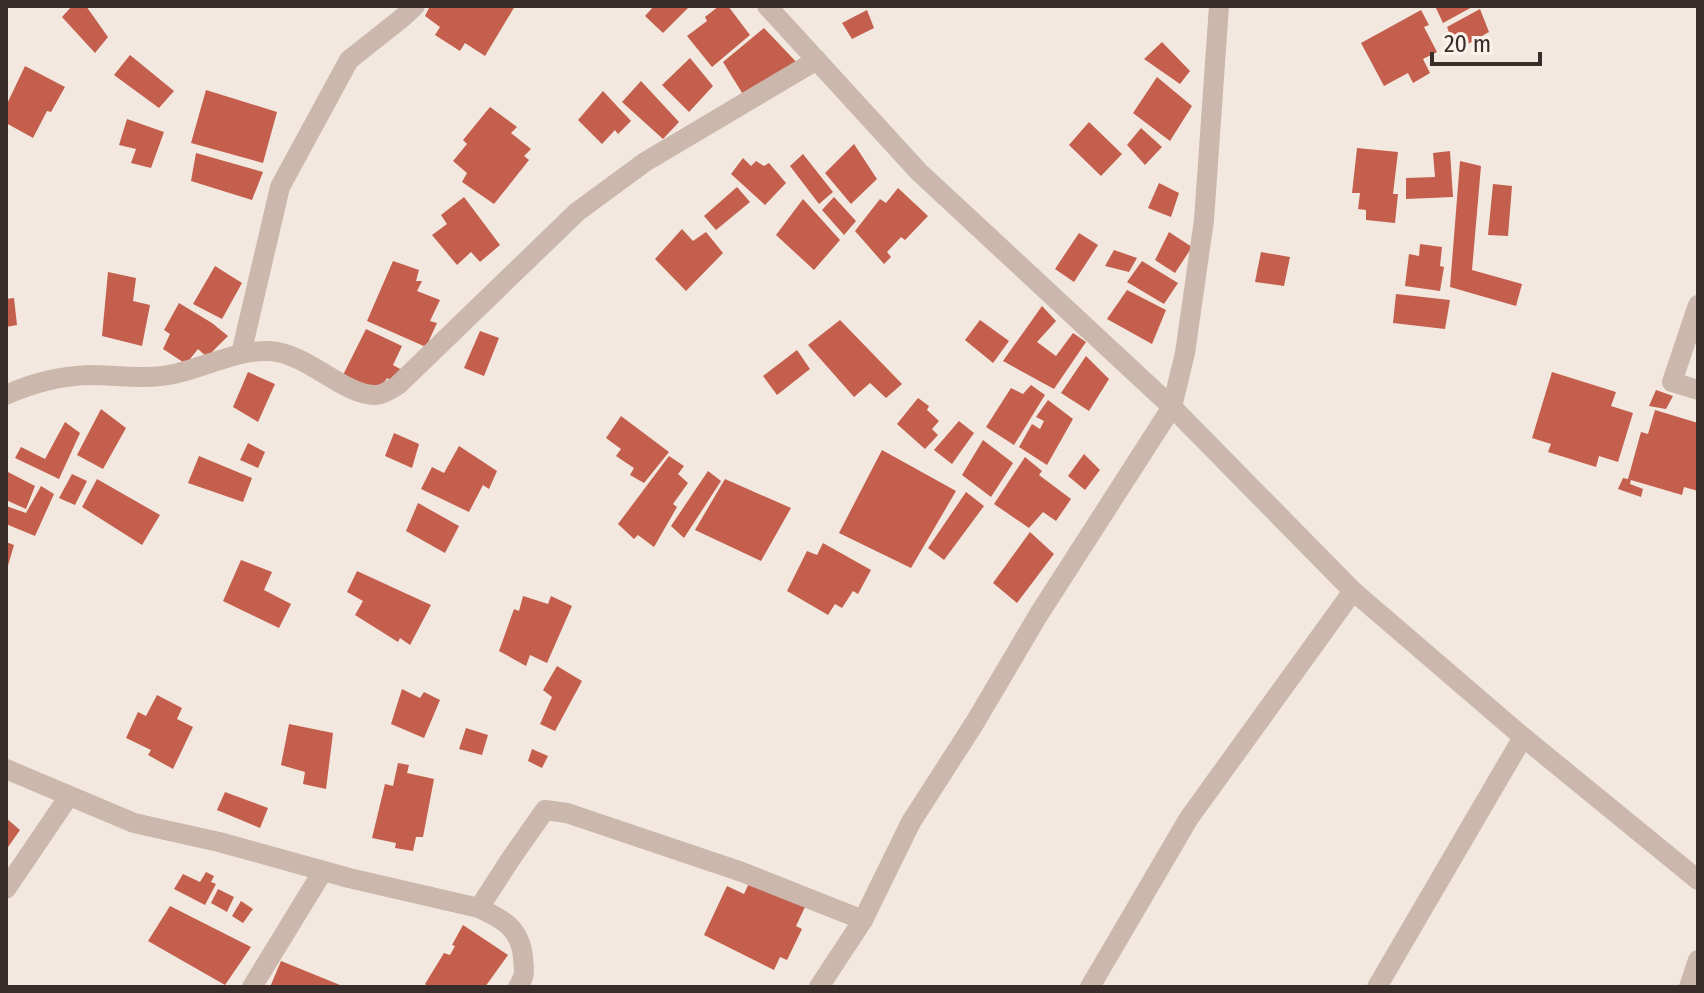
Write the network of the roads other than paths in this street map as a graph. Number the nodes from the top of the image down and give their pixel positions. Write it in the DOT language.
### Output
graph roads {
  1 [pos="415,6"];
  2 [pos="767,6"];
  3 [pos="1219,6"];
  4 [pos="817,60"];
  5 [pos="1698,305"];
  6 [pos="241,354"];
  7 [pos="1698,390"];
  8 [pos="6,395"];
  9 [pos="1172,407"];
  10 [pos="1353,591"];
  11 [pos="1523,737"];
  12 [pos="6,769"];
  13 [pos="69,796"];
  14 [pos="323,871"];
  15 [pos="1698,880"];
  16 [pos="6,889"];
  17 [pos="479,908"];
  18 [pos="863,920"];
  19 [pos="1698,960"];
  20 [pos="252,987"];
  21 [pos="518,987"];
  22 [pos="819,987"];
  23 [pos="1090,987"];
  24 [pos="1377,987"];
  25 [pos="1689,987"];
  1 -- 6 [label="street"];
  2 -- 4 [label="street"];
  3 -- 9 [label="street"];
  4 -- 6 [label="street"];
  4 -- 9 [label="street"];
  5 -- 7 [label="street"];
  6 -- 8 [label="street"];
  9 -- 10 [label="street"];
  9 -- 18 [label="street"];
  10 -- 11 [label="street"];
  10 -- 23 [label="street"];
  11 -- 15 [label="street"];
  11 -- 24 [label="street"];
  12 -- 13 [label="street"];
  13 -- 14 [label="street"];
  13 -- 16 [label="street"];
  14 -- 17 [label="street"];
  14 -- 20 [label="street"];
  17 -- 18 [label="street"];
  17 -- 21 [label="street"];
  18 -- 22 [label="street"];
  19 -- 25 [label="street"];
}
